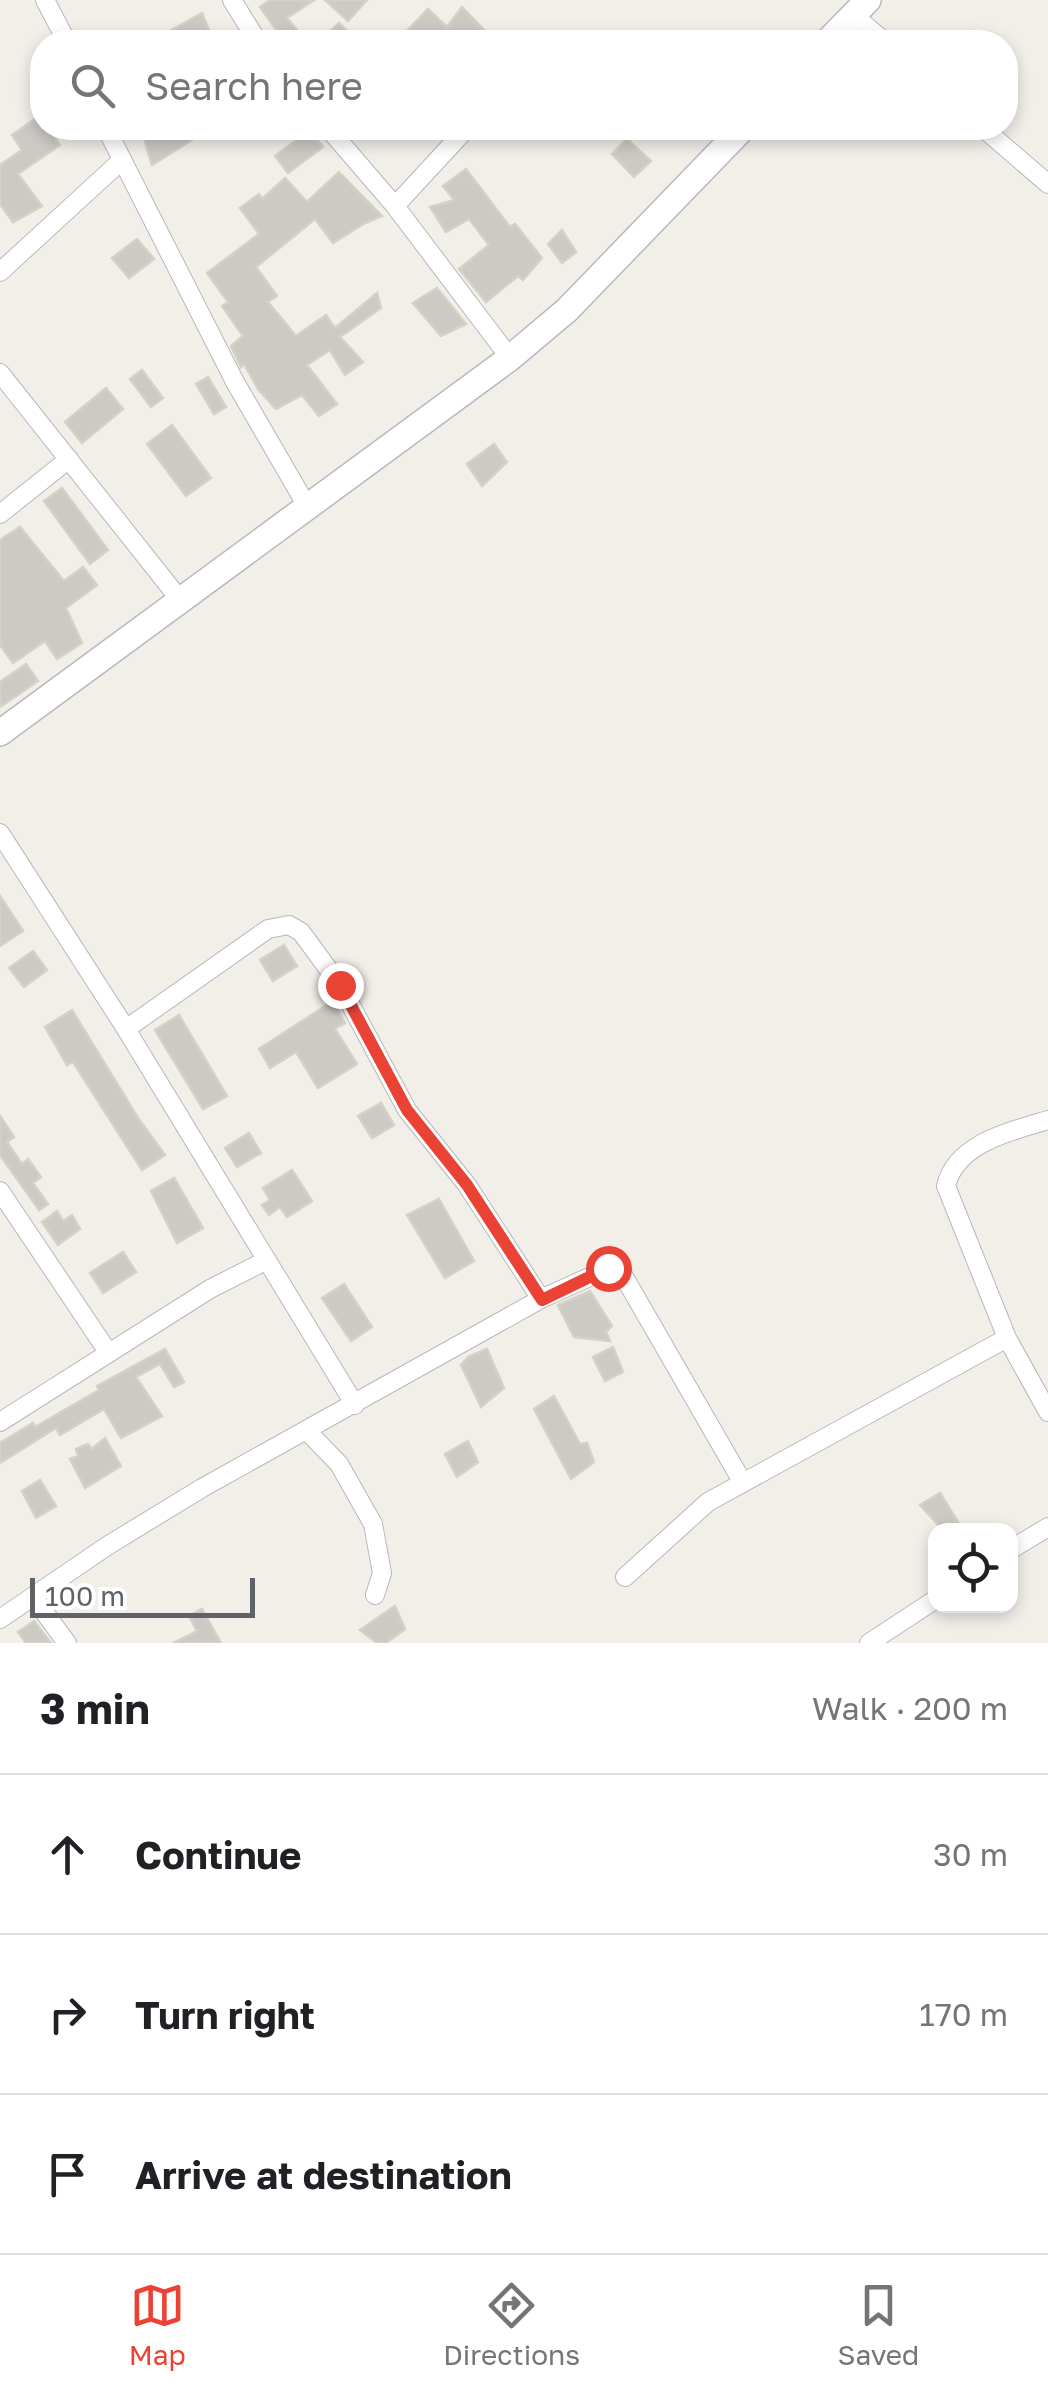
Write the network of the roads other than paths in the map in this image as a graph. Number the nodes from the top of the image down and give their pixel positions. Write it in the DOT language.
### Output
graph roads {
  1 [pos="45,0"];
  2 [pos="232,0"];
  3 [pos="861,8"];
  4 [pos="61,30"];
  5 [pos="251,30"];
  6 [pos="839,30"];
  7 [pos="877,30"];
  8 [pos="111,140"];
  9 [pos="338,140"];
  10 [pos="456,140"];
  11 [pos="731,140"];
  12 [pos="1000,140"];
  13 [pos="121,161"];
  14 [pos="1044,172"];
  15 [pos="395,206"];
  16 [pos="0,272"];
  17 [pos="510,358"];
  18 [pos="0,373"];
  19 [pos="69,459"];
  20 [pos="308,508"];
  21 [pos="0,514"];
  22 [pos="181,601"];
  23 [pos="0,733"];
  24 [pos="0,833"];
  25 [pos="126,1029"];
  26 [pos="1048,1120"];
  27 [pos="4,1203"];
  28 [pos="267,1260"];
  29 [pos="542,1300"];
  30 [pos="1007,1338"];
  31 [pos="108,1352"];
  32 [pos="355,1406"];
  33 [pos="1048,1412"];
  34 [pos="0,1422"];
  35 [pos="306,1430"];
  36 [pos="743,1483"];
  37 [pos="1048,1527"];
  38 [pos="1018,1545"];
  39 [pos="625,1576"];
  40 [pos="375,1595"];
  41 [pos="33,1597"];
  42 [pos="928,1604"];
  43 [pos="0,1619"];
  44 [pos="67,1643"];
  45 [pos="870,1643"];
  1 -- 4 [label="street"];
  2 -- 5 [label="street"];
  3 -- 6 [label="street"];
  3 -- 7 [label="street"];
  8 -- 13 [label="street"];
  9 -- 15 [label="street"];
  10 -- 15 [label="street"];
  11 -- 17 [label="street"];
  12 -- 14 [label="street"];
  13 -- 16 [label="street"];
  13 -- 20 [label="street"];
  15 -- 17 [label="street"];
  17 -- 20 [label="street"];
  18 -- 19 [label="street"];
  19 -- 21 [label="street"];
  19 -- 22 [label="street"];
  20 -- 22 [label="street"];
  22 -- 23 [label="street"];
  24 -- 25 [label="street"];
  25 -- 28 [label="street"];
  25 -- 29 [label="street"];
  26 -- 30 [label="street"];
  27 -- 31 [label="street"];
  28 -- 31 [label="street"];
  28 -- 32 [label="street"];
  29 -- 32 [label="street"];
  29 -- 36 [label="street"];
  30 -- 33 [label="street"];
  30 -- 36 [label="street"];
  31 -- 34 [label="street"];
  32 -- 35 [label="street"];
  35 -- 40 [label="street"];
  35 -- 41 [label="street"];
  36 -- 39 [label="street"];
  37 -- 38 [label="street"];
  41 -- 43 [label="street"];
  41 -- 44 [label="street"];
  42 -- 45 [label="street"];
}
